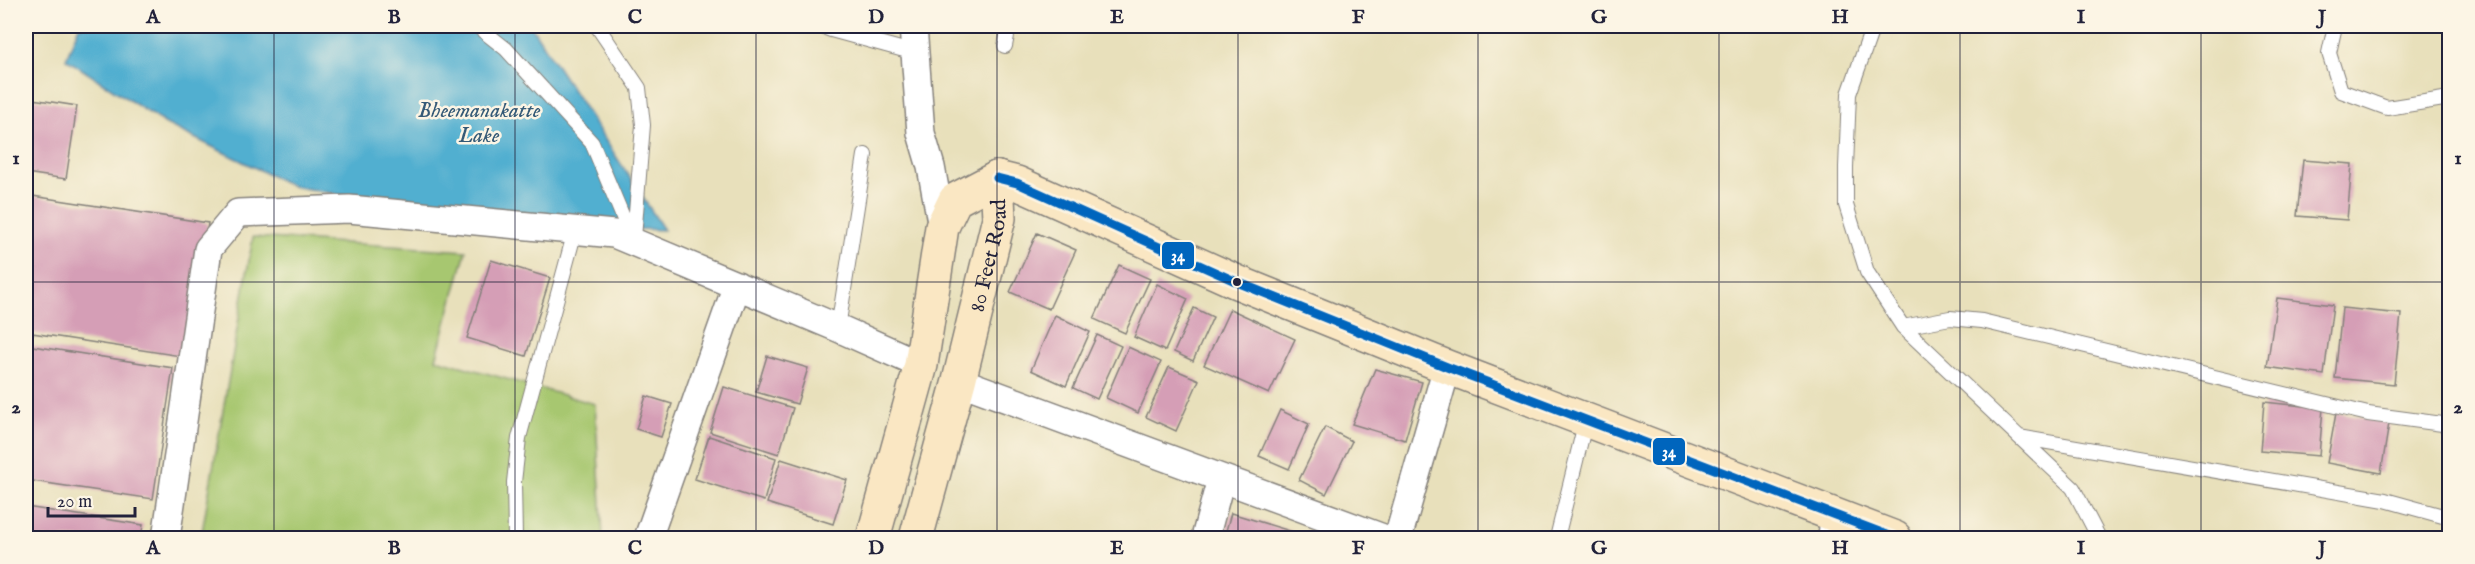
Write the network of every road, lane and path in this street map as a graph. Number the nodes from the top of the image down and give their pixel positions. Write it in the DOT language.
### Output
graph roads {
  1 [pos="477,26"];
  2 [pos="597,26"];
  3 [pos="821,26"];
  4 [pos="913,26"];
  5 [pos="1009,26"];
  6 [pos="1873,26"];
  7 [pos="2335,26"];
  8 [pos="1005,46"];
  9 [pos="915,53"];
  10 [pos="2450,98"];
  11 [pos="865,155"];
  12 [pos="997,178"];
  13 [pos="942,227"];
  14 [pos="575,231"];
  15 [pos="634,242"];
  16 [pos="737,285"];
  17 [pos="1903,327"];
  18 [pos="838,328"];
  19 [pos="921,365"];
  20 [pos="1447,367"];
  21 [pos="959,381"];
  22 [pos="1586,420"];
  23 [pos="2450,425"];
  24 [pos="2019,437"];
  25 [pos="1221,479"];
  26 [pos="2450,518"];
  27 [pos="1833,527"];
  28 [pos="166,538"];
  29 [pos="515,538"];
  30 [pos="648,538"];
  31 [pos="873,538"];
  32 [pos="916,538"];
  33 [pos="1205,538"];
  34 [pos="1383,538"];
  35 [pos="1398,538"];
  36 [pos="1557,538"];
  37 [pos="1895,538"];
  38 [pos="2099,538"];
  1 -- 15 [label="lane"];
  2 -- 15 [label="lane"];
  3 -- 9 [label="lane"];
  4 -- 9 [label="street"];
  5 -- 8 [label="lane"];
  6 -- 17 [label="lane"];
  7 -- 10 [label="lane"];
  9 -- 13 [label="street"];
  11 -- 18 [label="lane"];
  12 -- 13 [label="street, 80 Feet Road"];
  12 -- 20 [label="street"];
  12 -- 21 [label="street, 80 Feet Road"];
  13 -- 19 [label="street, 80 Feet Road"];
  14 -- 15 [label="street"];
  14 -- 28 [label="street"];
  14 -- 29 [label="lane"];
  15 -- 16 [label="street"];
  16 -- 18 [label="street"];
  16 -- 30 [label="street"];
  17 -- 23 [label="lane"];
  17 -- 24 [label="lane"];
  18 -- 19 [label="street"];
  19 -- 31 [label="street, 80 Feet Road"];
  20 -- 22 [label="street"];
  20 -- 35 [label="street"];
  21 -- 25 [label="street"];
  21 -- 32 [label="street, 80 Feet Road"];
  22 -- 27 [label="street"];
  22 -- 36 [label="lane"];
  24 -- 26 [label="lane"];
  24 -- 38 [label="lane"];
  25 -- 33 [label="street"];
  25 -- 34 [label="street"];
  27 -- 37 [label="street"];
}
